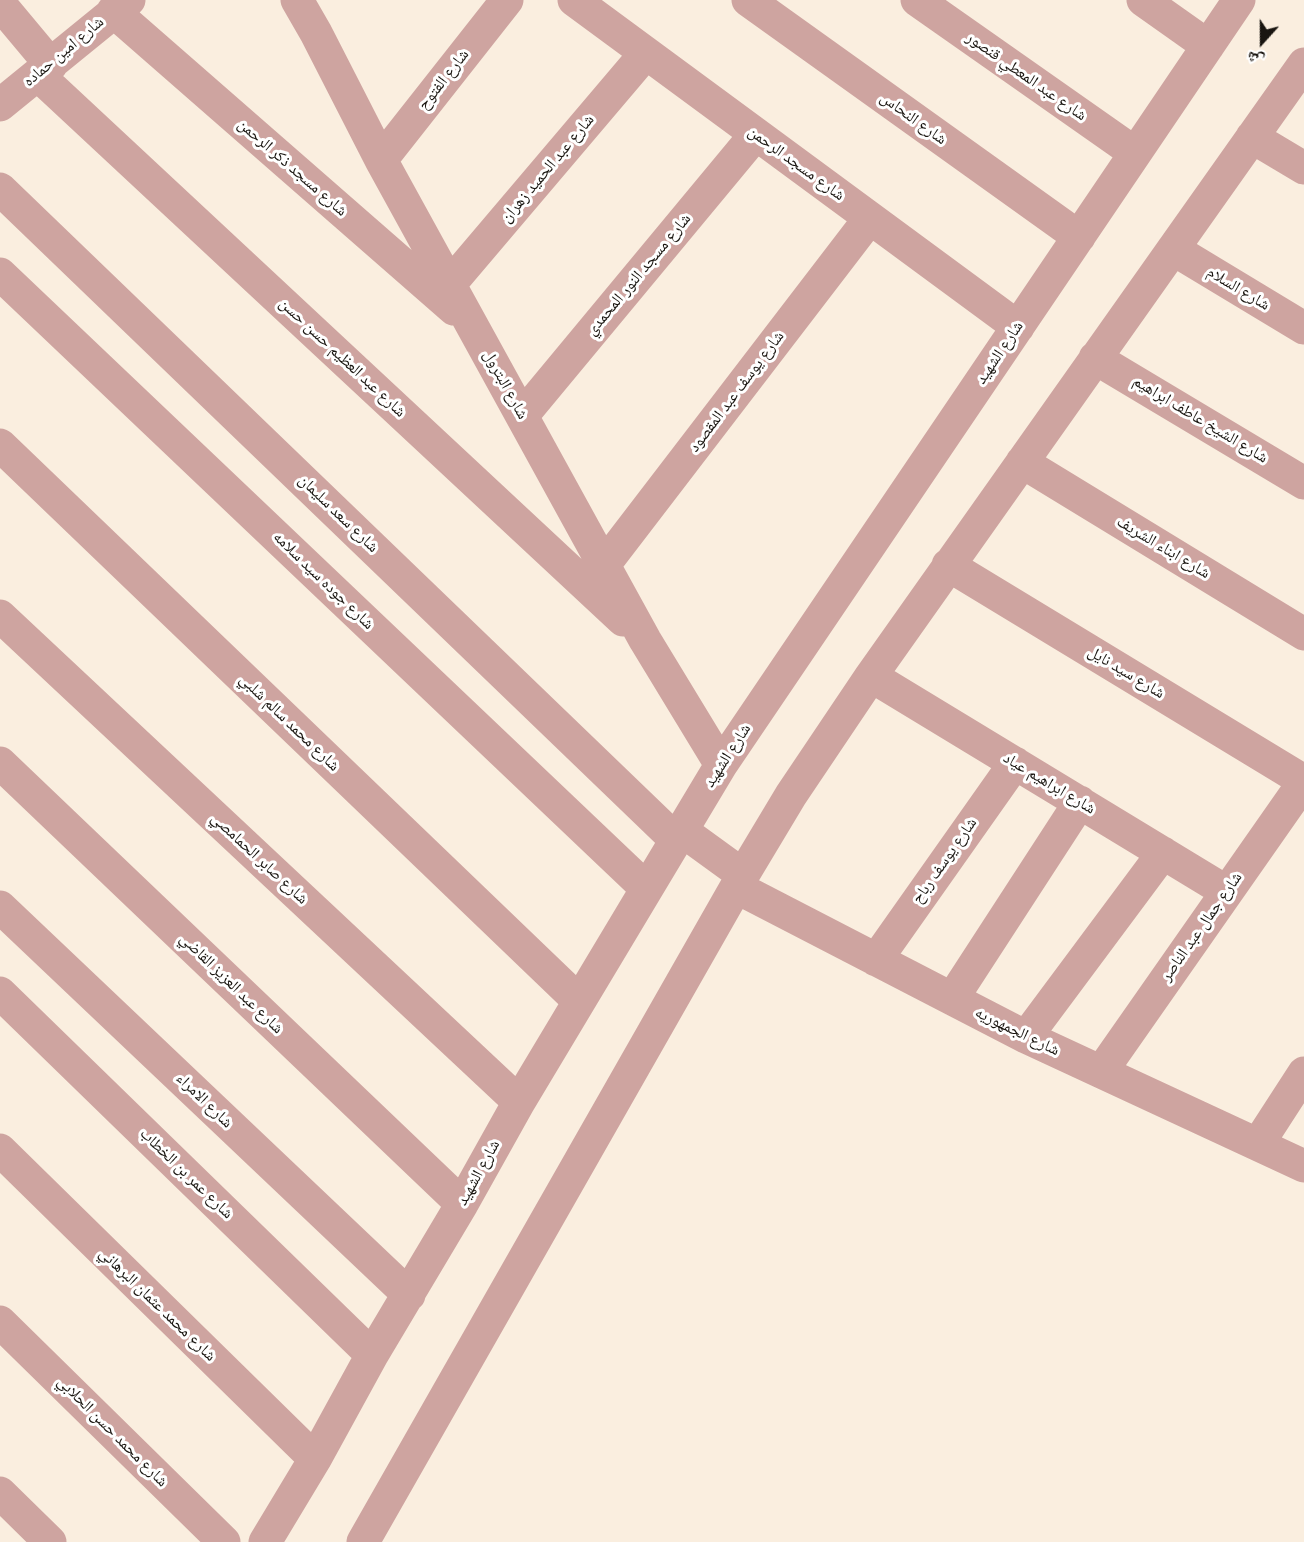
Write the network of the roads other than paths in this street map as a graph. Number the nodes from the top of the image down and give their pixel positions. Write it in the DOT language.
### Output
graph roads {
  1 [pos="297,0"];
  2 [pos="507,0"];
  3 [pos="574,0"];
  4 [pos="748,0"];
  5 [pos="917,0"];
  6 [pos="1143,0"];
  7 [pos="1239,0"];
  8 [pos="0,4"];
  9 [pos="121,6"];
  10 [pos="1208,46"];
  11 [pos="646,53"];
  12 [pos="1304,64"];
  13 [pos="45,70"];
  14 [pos="0,105"];
  15 [pos="756,134"];
  16 [pos="1252,137"];
  17 [pos="1135,153"];
  18 [pos="381,160"];
  19 [pos="1304,168"];
  20 [pos="0,189"];
  21 [pos="870,218"];
  22 [pos="1079,237"];
  23 [pos="1173,249"];
  24 [pos="0,274"];
  25 [pos="450,284"];
  26 [pos="471,324"];
  27 [pos="1018,327"];
  28 [pos="1304,328"];
  29 [pos="1095,358"];
  30 [pos="522,417"];
  31 [pos="0,445"];
  32 [pos="1022,462"];
  33 [pos="1304,483"];
  34 [pos="948,565"];
  35 [pos="604,566"];
  36 [pos="0,616"];
  37 [pos="1304,634"];
  38 [pos="645,640"];
  39 [pos="870,676"];
  40 [pos="0,763"];
  41 [pos="1015,763"];
  42 [pos="722,765"];
  43 [pos="1304,782"];
  44 [pos="1080,802"];
  45 [pos="678,835"];
  46 [pos="1163,853"];
  47 [pos="739,881"];
  48 [pos="646,888"];
  49 [pos="1227,892"];
  50 [pos="0,907"];
  51 [pos="876,960"];
  52 [pos="0,993"];
  53 [pos="952,999"];
  54 [pos="579,1001"];
  55 [pos="1026,1037"];
  56 [pos="1101,1072"];
  57 [pos="1304,1073"];
  58 [pos="519,1102"];
  59 [pos="1258,1144"];
  60 [pos="0,1150"];
  61 [pos="1304,1166"];
  62 [pos="462,1204"];
  63 [pos="409,1295"];
  64 [pos="0,1322"];
  65 [pos="372,1355"];
  66 [pos="315,1459"];
  67 [pos="0,1493"];
  68 [pos="50,1542"];
  69 [pos="224,1542"];
  70 [pos="265,1542"];
  71 [pos="363,1542"];
  1 -- 18 [label="street, شارع البترول"];
  2 -- 18 [label="street, شارع الفتوح"];
  3 -- 11 [label="street, شارع مسجد الرحمن"];
  4 -- 22 [label="street, شارع النحاس"];
  5 -- 17 [label="street, شارع عبد المعطي قنصور"];
  6 -- 10 [label="street"];
  7 -- 10 [label="street, شارع الشهيد"];
  8 -- 13 [label="street, شارع عبد العظيم حسن حسن"];
  9 -- 13 [label="street, شارع امين حماده"];
  9 -- 26 [label="street, شارع مسجد ذكر الرحمن"];
  10 -- 17 [label="street, شارع الشهيد"];
  11 -- 15 [label="street, شارع مسجد الرحمن"];
  11 -- 25 [label="street, شارع عبد الحميد زهران"];
  12 -- 16 [label="street"];
  13 -- 14 [label="street, شارع امين حماده"];
  13 -- 38 [label="street, شارع عبد العظيم حسن حسن"];
  15 -- 21 [label="street, شارع مسجد الرحمن"];
  15 -- 30 [label="street, شارع مسجد النور المحمدي"];
  16 -- 19 [label="street"];
  16 -- 23 [label="street"];
  17 -- 22 [label="street, شارع الشهيد"];
  18 -- 25 [label="street, شارع البترول"];
  20 -- 45 [label="street, شارع سعد سليمان"];
  21 -- 27 [label="street, شارع مسجد الرحمن"];
  21 -- 35 [label="street, شارع يوسف عبد المقصود"];
  22 -- 27 [label="street, شارع الشهيد"];
  23 -- 28 [label="street, شارع السلام"];
  23 -- 29 [label="street"];
  24 -- 48 [label="street, شارع جوده سيد سلامه"];
  25 -- 26 [label="street, شارع البترول"];
  26 -- 30 [label="street, شارع البترول"];
  27 -- 42 [label="street, شارع الشهيد"];
  29 -- 32 [label="street"];
  29 -- 33 [label="street, شارع الشيخ عاطف ابراهيم"];
  30 -- 35 [label="street, شارع البترول"];
  31 -- 54 [label="street, شارع محمد سالم شلبي"];
  32 -- 34 [label="street"];
  32 -- 37 [label="street, شارع ابناء الشريف"];
  34 -- 39 [label="street"];
  34 -- 43 [label="street, شارع سيد نايل"];
  35 -- 38 [label="street, شارع البترول"];
  36 -- 58 [label="street, شارع صابر الحمامصي"];
  38 -- 42 [label="street, شارع البترول"];
  39 -- 41 [label="street, شارع ابراهيم عياد"];
  39 -- 47 [label="street"];
  40 -- 62 [label="street, شارع عبد العزيز القاضي"];
  41 -- 44 [label="street, شارع ابراهيم عياد"];
  41 -- 51 [label="street, شارع يوسف رباح"];
  42 -- 45 [label="street, شارع الشهيد"];
  43 -- 49 [label="street, شارع جمال عبد الناصر"];
  44 -- 46 [label="street, شارع ابراهيم عياد"];
  44 -- 53 [label="street"];
  45 -- 47 [label="street, شارع سعد سليمان"];
  45 -- 48 [label="street, شارع الشهيد"];
  46 -- 49 [label="street, شارع ابراهيم عياد"];
  46 -- 55 [label="street"];
  47 -- 51 [label="street, شارع الجمهوريه"];
  47 -- 71 [label="street"];
  48 -- 54 [label="street, شارع الشهيد"];
  49 -- 56 [label="street, شارع جمال عبد الناصر"];
  50 -- 63 [label="street, شارع الامراء"];
  51 -- 53 [label="street, شارع الجمهوريه"];
  52 -- 65 [label="street, شارع عمر بن الخطاب"];
  53 -- 55 [label="street, شارع الجمهوريه"];
  54 -- 58 [label="street, شارع الشهيد"];
  55 -- 56 [label="street, شارع الجمهوريه"];
  56 -- 59 [label="street, شارع الجمهوريه"];
  57 -- 59 [label="street"];
  58 -- 62 [label="street, شارع الشهيد"];
  59 -- 61 [label="street, شارع الجمهوريه"];
  60 -- 66 [label="street, شارع محمد عثمان البرهاني"];
  62 -- 63 [label="street, شارع الشهيد"];
  63 -- 65 [label="street, شارع الشهيد"];
  64 -- 69 [label="street, شارع محمد حسن الحلابي"];
  65 -- 66 [label="street, شارع الشهيد"];
  66 -- 70 [label="street, شارع الشهيد"];
  67 -- 68 [label="street"];
}
